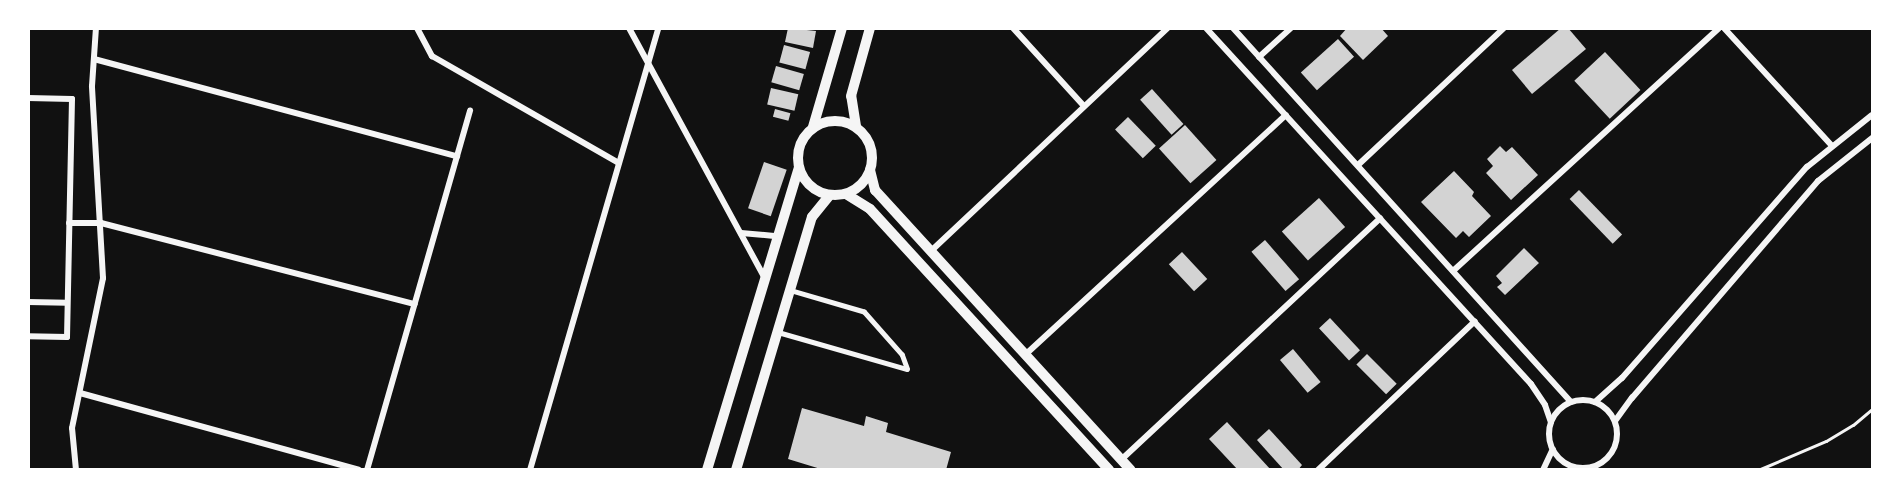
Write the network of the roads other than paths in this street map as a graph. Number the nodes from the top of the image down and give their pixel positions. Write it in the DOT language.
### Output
graph roads {
  1 [pos="96,28"];
  2 [pos="417,28"];
  3 [pos="629,28"];
  4 [pos="658,28"];
  5 [pos="842,28"];
  6 [pos="870,28"];
  7 [pos="1013,28"];
  8 [pos="1168,28"];
  9 [pos="1206,28"];
  10 [pos="1233,28"];
  11 [pos="1291,28"];
  12 [pos="1504,28"];
  13 [pos="1719,28"];
  14 [pos="1724,28"];
  15 [pos="1259,57"];
  16 [pos="94,59"];
  17 [pos="648,63"];
  18 [pos="28,98"];
  19 [pos="1084,106"];
  20 [pos="470,110"];
  21 [pos="1286,115"];
  22 [pos="1872,115"];
  23 [pos="856,126"];
  24 [pos="813,127"];
  25 [pos="1872,138"];
  26 [pos="1832,146"];
  27 [pos="457,156"];
  28 [pos="617,162"];
  29 [pos="1358,165"];
  30 [pos="799,168"];
  31 [pos="870,170"];
  32 [pos="846,194"];
  33 [pos="830,195"];
  34 [pos="1380,218"];
  35 [pos="69,223"];
  36 [pos="101,223"];
  37 [pos="741,233"];
  38 [pos="777,236"];
  39 [pos="930,251"];
  40 [pos="1454,271"];
  41 [pos="765,279"];
  42 [pos="790,290"];
  43 [pos="28,302"];
  44 [pos="67,303"];
  45 [pos="415,304"];
  46 [pos="1475,321"];
  47 [pos="778,332"];
  48 [pos="28,336"];
  49 [pos="1026,354"];
  50 [pos="80,393"];
  51 [pos="1571,402"];
  52 [pos="1594,402"];
  53 [pos="1551,422"];
  54 [pos="1615,422"];
  55 [pos="1553,449"];
  56 [pos="1122,459"];
  57 [pos="1585,469"];
  58 [pos="76,470"];
  59 [pos="359,470"];
  60 [pos="367,470"];
  61 [pos="530,470"];
  62 [pos="707,470"];
  63 [pos="736,470"];
  64 [pos="1109,470"];
  65 [pos="1131,470"];
  66 [pos="1318,470"];
  67 [pos="1544,470"];
  1 -- 16 [label="street"];
  2 -- 28 [label="street"];
  3 -- 17 [label="street"];
  4 -- 17 [label="street"];
  5 -- 24 [label="street"];
  6 -- 23 [label="street"];
  7 -- 19 [label="street"];
  8 -- 19 [label="street"];
  9 -- 21 [label="street"];
  10 -- 15 [label="street"];
  11 -- 15 [label="street"];
  12 -- 29 [label="street"];
  13 -- 40 [label="street"];
  14 -- 26 [label="street"];
  15 -- 29 [label="street"];
  16 -- 27 [label="street"];
  16 -- 36 [label="street"];
  17 -- 28 [label="street"];
  17 -- 37 [label="street"];
  18 -- 35 [label="street"];
  19 -- 39 [label="street"];
  20 -- 27 [label="street"];
  21 -- 34 [label="street"];
  21 -- 49 [label="street"];
  22 -- 26 [label="street"];
  23 -- 24 [label="street"];
  23 -- 31 [label="street"];
  24 -- 30 [label="street"];
  25 -- 54 [label="street"];
  26 -- 52 [label="street"];
  27 -- 45 [label="street"];
  28 -- 61 [label="street"];
  29 -- 40 [label="street"];
  30 -- 33 [label="street"];
  30 -- 38 [label="street"];
  31 -- 32 [label="street"];
  31 -- 39 [label="street"];
  32 -- 33 [label="street"];
  32 -- 64 [label="street"];
  33 -- 42 [label="street"];
  34 -- 46 [label="street"];
  34 -- 56 [label="street"];
  35 -- 36 [label="street"];
  35 -- 44 [label="street"];
  36 -- 45 [label="street"];
  36 -- 50 [label="street"];
  37 -- 38 [label="street"];
  37 -- 41 [label="street"];
  38 -- 41 [label="street"];
  39 -- 49 [label="street"];
  40 -- 51 [label="street"];
  41 -- 62 [label="street"];
  42 -- 47 [label="street"];
  42 -- 47 [label="lane"];
  43 -- 44 [label="street"];
  44 -- 48 [label="street"];
  45 -- 60 [label="street"];
  46 -- 53 [label="street"];
  46 -- 66 [label="street"];
  47 -- 63 [label="street"];
  49 -- 56 [label="street"];
  50 -- 58 [label="street"];
  50 -- 59 [label="street"];
  51 -- 52 [label="street"];
  51 -- 53 [label="street"];
  52 -- 54 [label="street"];
  53 -- 55 [label="street"];
  54 -- 57 [label="street"];
  55 -- 57 [label="street"];
  55 -- 67 [label="street"];
  56 -- 65 [label="street"];
}
